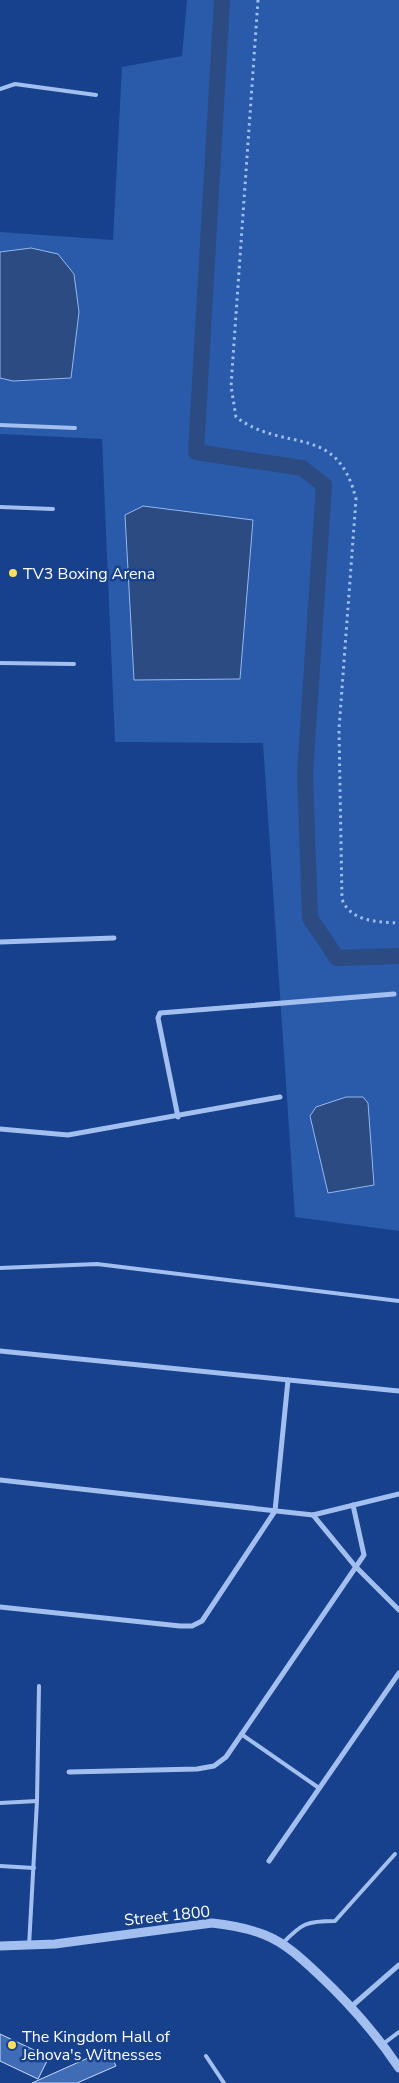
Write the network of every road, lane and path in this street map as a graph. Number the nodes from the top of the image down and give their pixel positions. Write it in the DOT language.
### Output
graph roads {
  1 [pos="258,0"];
  2 [pos="0,89"];
  3 [pos="96,95"];
  4 [pos="0,425"];
  5 [pos="75,428"];
  6 [pos="0,507"];
  7 [pos="53,509"];
  8 [pos="0,663"];
  9 [pos="74,664"];
  10 [pos="399,923"];
  11 [pos="114,938"];
  12 [pos="0,942"];
  13 [pos="394,994"];
  14 [pos="280,1098"];
  15 [pos="178,1117"];
  16 [pos="0,1129"];
  17 [pos="0,1268"];
  18 [pos="399,1301"];
  19 [pos="0,1351"];
  20 [pos="288,1380"];
  21 [pos="399,1391"];
  22 [pos="0,1480"];
  23 [pos="399,1494"];
  24 [pos="353,1505"];
  25 [pos="275,1511"];
  26 [pos="313,1514"];
  27 [pos="355,1566"];
  28 [pos="0,1607"];
  29 [pos="399,1610"];
  30 [pos="399,1673"];
  31 [pos="39,1686"];
  32 [pos="241,1734"];
  33 [pos="69,1772"];
  34 [pos="319,1788"];
  35 [pos="37,1801"];
  36 [pos="0,1803"];
  37 [pos="395,1854"];
  38 [pos="269,1861"];
  39 [pos="0,1866"];
  40 [pos="34,1868"];
  41 [pos="282,1944"];
  42 [pos="0,1946"];
  43 [pos="29,1947"];
  44 [pos="399,1964"];
  45 [pos="352,2006"];
  46 [pos="399,2032"];
  47 [pos="383,2044"];
  48 [pos="206,2056"];
  49 [pos="399,2068"];
  50 [pos="224,2083"];
  1 -- 10 [label="path"];
  2 -- 3 [label="lane"];
  4 -- 5 [label="lane"];
  6 -- 7 [label="lane"];
  8 -- 9 [label="lane"];
  11 -- 12 [label="street"];
  13 -- 15 [label="street"];
  14 -- 15 [label="street"];
  15 -- 16 [label="street"];
  17 -- 18 [label="lane"];
  19 -- 20 [label="street"];
  20 -- 21 [label="street"];
  20 -- 25 [label="street"];
  22 -- 25 [label="street"];
  23 -- 24 [label="street"];
  24 -- 26 [label="street"];
  24 -- 27 [label="street"];
  25 -- 26 [label="street"];
  25 -- 28 [label="street"];
  26 -- 27 [label="street"];
  27 -- 29 [label="street"];
  27 -- 32 [label="street"];
  30 -- 34 [label="street"];
  31 -- 35 [label="lane"];
  32 -- 33 [label="street"];
  32 -- 34 [label="lane"];
  34 -- 38 [label="street"];
  35 -- 36 [label="lane"];
  35 -- 40 [label="lane"];
  37 -- 41 [label="lane"];
  39 -- 40 [label="lane"];
  40 -- 43 [label="lane"];
  41 -- 43 [label="street, Street 1800"];
  41 -- 45 [label="street, Street 1800"];
  42 -- 43 [label="street, Street 1800"];
  44 -- 45 [label="street"];
  45 -- 47 [label="street, Street 1800"];
  46 -- 47 [label="lane"];
  47 -- 49 [label="street, Street 1800"];
  48 -- 50 [label="lane"];
}
